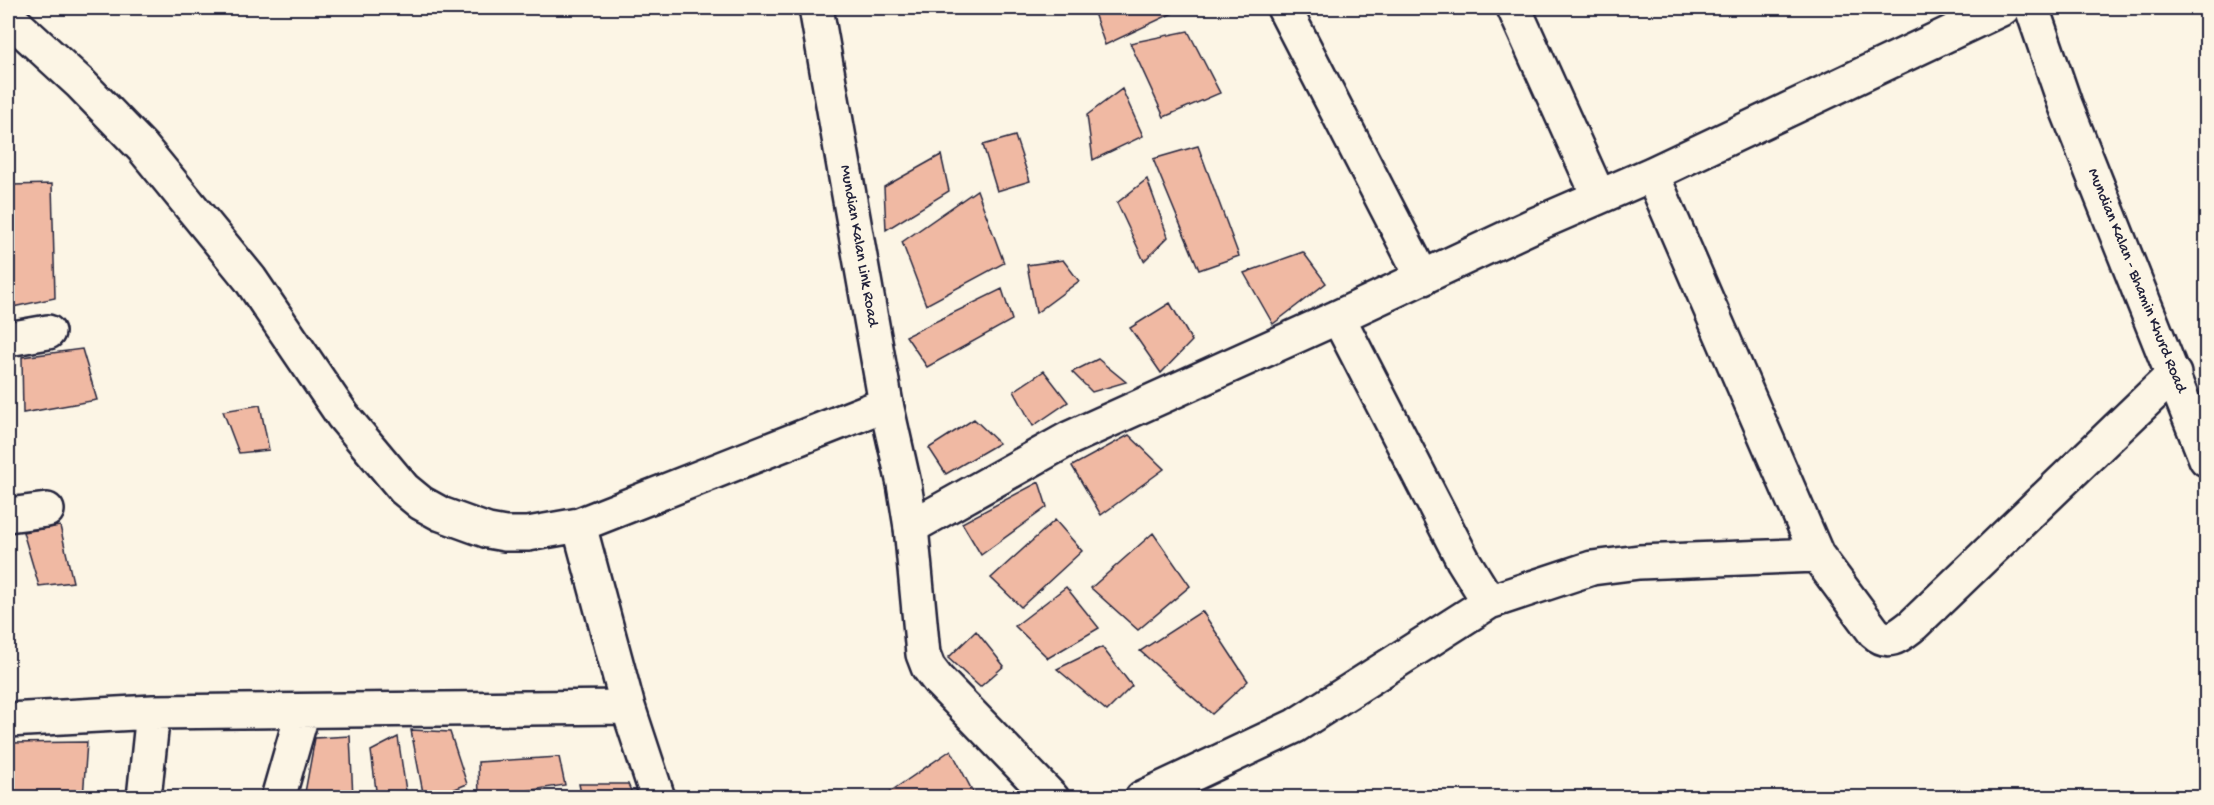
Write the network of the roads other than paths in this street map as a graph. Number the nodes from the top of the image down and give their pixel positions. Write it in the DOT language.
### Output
graph roads {
  1 [pos="816,8"];
  2 [pos="1284,8"];
  3 [pos="1514,8"];
  4 [pos="2003,8"];
  5 [pos="2032,8"];
  6 [pos="8,17"];
  7 [pos="1652,174"];
  8 [pos="1599,197"];
  9 [pos="1423,278"];
  10 [pos="1338,317"];
  11 [pos="48,332"];
  12 [pos="8,339"];
  13 [pos="2174,374"];
  14 [pos="886,404"];
  15 [pos="2203,439"];
  16 [pos="47,510"];
  17 [pos="8,515"];
  18 [pos="579,525"];
  19 [pos="911,527"];
  20 [pos="1817,555"];
  21 [pos="1489,603"];
  22 [pos="628,707"];
  23 [pos="303,711"];
  24 [pos="153,712"];
  25 [pos="8,720"];
  26 [pos="144,798"];
  27 [pos="278,798"];
  28 [pos="658,798"];
  29 [pos="1052,798"];
  30 [pos="1142,798"];
  1 -- 14 [label="street, Mundian Kalan Link Road"];
  2 -- 9 [label="street"];
  3 -- 8 [label="street"];
  4 -- 7 [label="street"];
  5 -- 13 [label="street, Mundian Kalan - Bhamin Khurd Road"];
  6 -- 18 [label="street"];
  7 -- 8 [label="street"];
  7 -- 20 [label="street"];
  8 -- 9 [label="street"];
  9 -- 10 [label="street"];
  10 -- 19 [label="street"];
  10 -- 21 [label="street"];
  11 -- 12 [label="street"];
  13 -- 15 [label="street, Mundian Kalan - Bhamin Khurd Road"];
  13 -- 20 [label="street"];
  14 -- 18 [label="street"];
  14 -- 19 [label="street, Mundian Kalan Link Road"];
  16 -- 17 [label="street"];
  18 -- 22 [label="street"];
  19 -- 29 [label="street, Mundian Kalan Link Road"];
  20 -- 21 [label="street"];
  21 -- 30 [label="street"];
  22 -- 23 [label="street"];
  22 -- 28 [label="street"];
  23 -- 24 [label="street"];
  23 -- 27 [label="street"];
  24 -- 25 [label="street"];
  24 -- 26 [label="street"];
}
